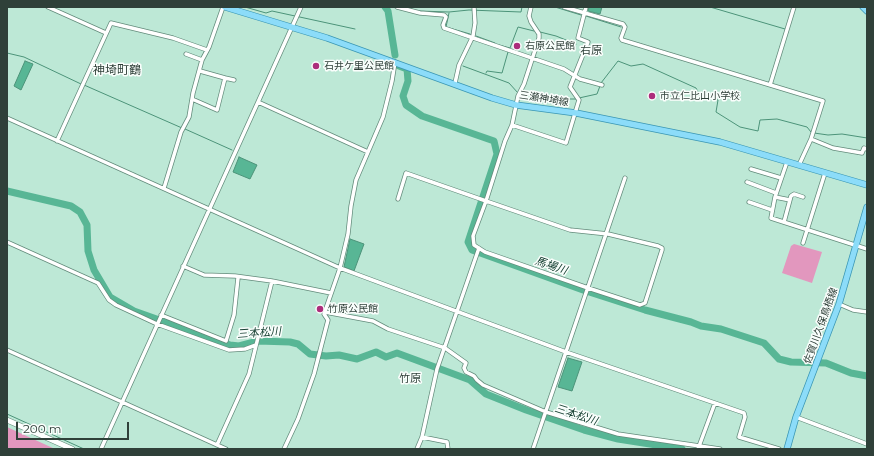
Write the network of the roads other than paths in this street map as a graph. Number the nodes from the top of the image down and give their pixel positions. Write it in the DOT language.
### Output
graph roads {
  1 [pos="48,7"];
  2 [pos="224,7"];
  3 [pos="301,7"];
  4 [pos="397,7"];
  5 [pos="531,7"];
  6 [pos="564,7"];
  7 [pos="586,7"];
  8 [pos="794,7"];
  9 [pos="863,7"];
  10 [pos="474,9"];
  11 [pos="867,11"];
  12 [pos="584,13"];
  13 [pos="292,27"];
  14 [pos="106,33"];
  15 [pos="473,36"];
  16 [pos="208,50"];
  17 [pos="186,54"];
  18 [pos="533,58"];
  19 [pos="202,60"];
  20 [pos="395,61"];
  21 [pos="200,71"];
  22 [pos="574,75"];
  23 [pos="226,78"];
  24 [pos="234,80"];
  25 [pos="455,83"];
  26 [pos="602,85"];
  27 [pos="770,85"];
  28 [pos="192,99"];
  29 [pos="258,102"];
  30 [pos="516,104"];
  31 [pos="576,113"];
  32 [pos="7,118"];
  33 [pos="512,124"];
  34 [pos="813,135"];
  35 [pos="57,141"];
  36 [pos="867,149"];
  37 [pos="368,152"];
  38 [pos="787,162"];
  39 [pos="799,165"];
  40 [pos="751,169"];
  41 [pos="825,173"];
  42 [pos="625,178"];
  43 [pos="781,178"];
  44 [pos="747,182"];
  45 [pos="867,185"];
  46 [pos="164,188"];
  47 [pos="776,195"];
  48 [pos="803,197"];
  49 [pos="398,199"];
  50 [pos="790,200"];
  51 [pos="486,201"];
  52 [pos="749,202"];
  53 [pos="867,207"];
  54 [pos="208,210"];
  55 [pos="772,210"];
  56 [pos="784,222"];
  57 [pos="808,230"];
  58 [pos="605,235"];
  59 [pos="7,242"];
  60 [pos="803,243"];
  61 [pos="856,246"];
  62 [pos="479,248"];
  63 [pos="867,249"];
  64 [pos="183,266"];
  65 [pos="340,268"];
  66 [pos="238,278"];
  67 [pos="272,281"];
  68 [pos="588,288"];
  69 [pos="331,293"];
  70 [pos="839,304"];
  71 [pos="457,311"];
  72 [pos="325,312"];
  73 [pos="867,312"];
  74 [pos="161,315"];
  75 [pos="157,324"];
  76 [pos="256,345"];
  77 [pos="445,348"];
  78 [pos="7,350"];
  79 [pos="566,352"];
  80 [pos="122,402"];
  81 [pos="715,403"];
  82 [pos="546,412"];
  83 [pos="796,417"];
  84 [pos="7,420"];
  85 [pos="422,437"];
  86 [pos="867,444"];
  87 [pos="217,445"];
  88 [pos="699,448"];
  89 [pos="72,449"];
  90 [pos="101,449"];
  91 [pos="226,449"];
  92 [pos="284,449"];
  93 [pos="417,449"];
  94 [pos="448,449"];
  95 [pos="533,449"];
  96 [pos="720,449"];
  97 [pos="779,449"];
  98 [pos="787,449"];
  1 -- 14 [label="street"];
  2 -- 13 [label="main road, 三瀬神埼線"];
  2 -- 16 [label="street"];
  3 -- 13 [label="street"];
  4 -- 15 [label="street"];
  5 -- 18 [label="street"];
  6 -- 12 [label="street"];
  7 -- 12 [label="street"];
  8 -- 27 [label="street"];
  9 -- 11 [label="main road"];
  10 -- 15 [label="street"];
  12 -- 22 [label="street"];
  12 -- 27 [label="street"];
  13 -- 20 [label="main road, 三瀬神埼線"];
  13 -- 29 [label="street"];
  14 -- 16 [label="street"];
  14 -- 35 [label="street"];
  15 -- 18 [label="street"];
  15 -- 25 [label="street"];
  16 -- 19 [label="street"];
  17 -- 19 [label="street"];
  18 -- 22 [label="street"];
  18 -- 30 [label="street"];
  19 -- 21 [label="street"];
  20 -- 25 [label="main road, 三瀬神埼線"];
  20 -- 37 [label="street"];
  21 -- 23 [label="street"];
  21 -- 28 [label="street"];
  22 -- 26 [label="street"];
  22 -- 31 [label="street"];
  23 -- 24 [label="street"];
  23 -- 28 [label="street"];
  25 -- 30 [label="main road, 三瀬神埼線"];
  27 -- 34 [label="street"];
  28 -- 46 [label="street"];
  29 -- 37 [label="street"];
  29 -- 54 [label="street"];
  30 -- 31 [label="main road, 三瀬神埼線"];
  30 -- 33 [label="street"];
  31 -- 33 [label="street"];
  31 -- 38 [label="main road, 三瀬神埼線"];
  32 -- 35 [label="street"];
  33 -- 51 [label="street"];
  34 -- 36 [label="street"];
  34 -- 39 [label="street"];
  35 -- 46 [label="street"];
  37 -- 65 [label="street"];
  38 -- 39 [label="main road, 三瀬神埼線"];
  38 -- 43 [label="street"];
  39 -- 41 [label="main road, 三瀬神埼線"];
  40 -- 43 [label="street"];
  41 -- 45 [label="main road, 三瀬神埼線"];
  41 -- 57 [label="street"];
  42 -- 58 [label="street"];
  43 -- 47 [label="street"];
  44 -- 47 [label="street"];
  46 -- 54 [label="street"];
  47 -- 50 [label="street"];
  47 -- 55 [label="street"];
  48 -- 50 [label="street"];
  49 -- 51 [label="street"];
  50 -- 56 [label="street"];
  51 -- 58 [label="street"];
  51 -- 62 [label="street"];
  52 -- 55 [label="street"];
  53 -- 61 [label="main road, 佐賀川久保鳥栖線"];
  54 -- 64 [label="street"];
  54 -- 65 [label="street"];
  55 -- 56 [label="street"];
  56 -- 57 [label="street"];
  57 -- 60 [label="street"];
  57 -- 61 [label="street"];
  58 -- 68 [label="street"];
  58 -- 68 [label="street"];
  59 -- 75 [label="street"];
  61 -- 63 [label="street"];
  61 -- 70 [label="main road, 佐賀川久保鳥栖線"];
  62 -- 68 [label="street"];
  62 -- 71 [label="street"];
  64 -- 66 [label="street"];
  64 -- 74 [label="street"];
  65 -- 69 [label="street"];
  65 -- 71 [label="street"];
  66 -- 67 [label="street"];
  66 -- 74 [label="street"];
  67 -- 69 [label="street"];
  67 -- 76 [label="street"];
  68 -- 79 [label="street"];
  69 -- 72 [label="street"];
  70 -- 73 [label="street"];
  70 -- 83 [label="main road, 佐賀川久保鳥栖線"];
  71 -- 77 [label="street"];
  71 -- 79 [label="street"];
  72 -- 77 [label="street"];
  72 -- 92 [label="street"];
  74 -- 75 [label="street"];
  75 -- 76 [label="street"];
  75 -- 80 [label="street"];
  76 -- 87 [label="street"];
  77 -- 82 [label="street"];
  77 -- 85 [label="street"];
  78 -- 80 [label="street"];
  79 -- 81 [label="street"];
  79 -- 82 [label="street"];
  80 -- 87 [label="street"];
  80 -- 90 [label="street"];
  81 -- 88 [label="street"];
  81 -- 97 [label="street"];
  82 -- 88 [label="street"];
  82 -- 95 [label="street"];
  83 -- 86 [label="street"];
  83 -- 98 [label="main road, 佐賀川久保鳥栖線"];
  84 -- 89 [label="street"];
  85 -- 93 [label="street"];
  85 -- 94 [label="street"];
  87 -- 91 [label="street"];
  88 -- 96 [label="street"];
}
